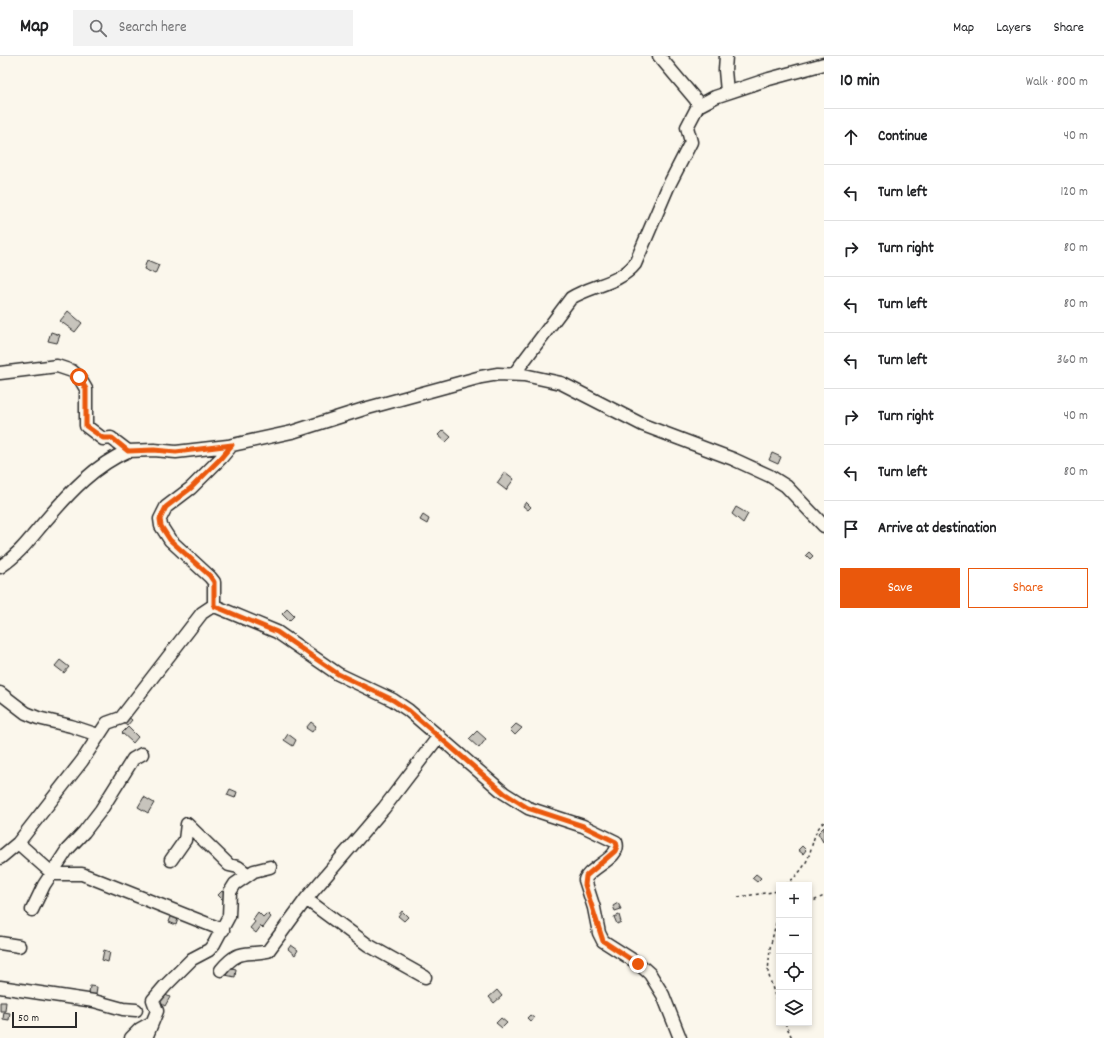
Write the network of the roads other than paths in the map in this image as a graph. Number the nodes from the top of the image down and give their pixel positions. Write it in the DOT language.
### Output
graph roads {
  1 [pos="659,56"];
  2 [pos="726,56"];
  3 [pos="824,64"];
  4 [pos="728,92"];
  5 [pos="698,106"];
  6 [pos="0,373"];
  7 [pos="514,374"];
  8 [pos="112,438"];
  9 [pos="232,445"];
  10 [pos="128,451"];
  11 [pos="105,462"];
  12 [pos="824,526"];
  13 [pos="0,567"];
  14 [pos="214,606"];
  15 [pos="0,693"];
  16 [pos="98,736"];
  17 [pos="439,736"];
  18 [pos="142,754"];
  19 [pos="18,844"];
  20 [pos="2,853"];
  21 [pos="171,860"];
  22 [pos="270,867"];
  23 [pos="53,874"];
  24 [pos="247,874"];
  25 [pos="306,899"];
  26 [pos="32,910"];
  27 [pos="223,930"];
  28 [pos="0,942"];
  29 [pos="19,946"];
  30 [pos="221,970"];
  31 [pos="425,977"];
  32 [pos="0,987"];
  33 [pos="136,1010"];
  34 [pos="151,1023"];
  35 [pos="131,1038"];
  36 [pos="146,1038"];
  37 [pos="680,1038"];
  1 -- 5 [label="street"];
  2 -- 4 [label="street"];
  3 -- 4 [label="street"];
  4 -- 5 [label="street"];
  5 -- 7 [label="street"];
  6 -- 8 [label="street"];
  7 -- 9 [label="street"];
  7 -- 12 [label="street"];
  8 -- 10 [label="street"];
  8 -- 11 [label="street"];
  9 -- 10 [label="street"];
  9 -- 14 [label="street"];
  10 -- 11 [label="street"];
  11 -- 13 [label="street"];
  14 -- 16 [label="street"];
  14 -- 17 [label="street"];
  15 -- 16 [label="street"];
  16 -- 19 [label="street"];
  17 -- 25 [label="street"];
  17 -- 37 [label="street"];
  18 -- 23 [label="street"];
  19 -- 20 [label="street"];
  19 -- 23 [label="street"];
  21 -- 24 [label="street"];
  22 -- 24 [label="street"];
  23 -- 26 [label="street"];
  23 -- 27 [label="street"];
  24 -- 27 [label="street"];
  25 -- 30 [label="street"];
  25 -- 31 [label="street"];
  27 -- 34 [label="street"];
  28 -- 29 [label="street"];
  32 -- 33 [label="street"];
  34 -- 35 [label="street"];
  34 -- 36 [label="street"];
}
